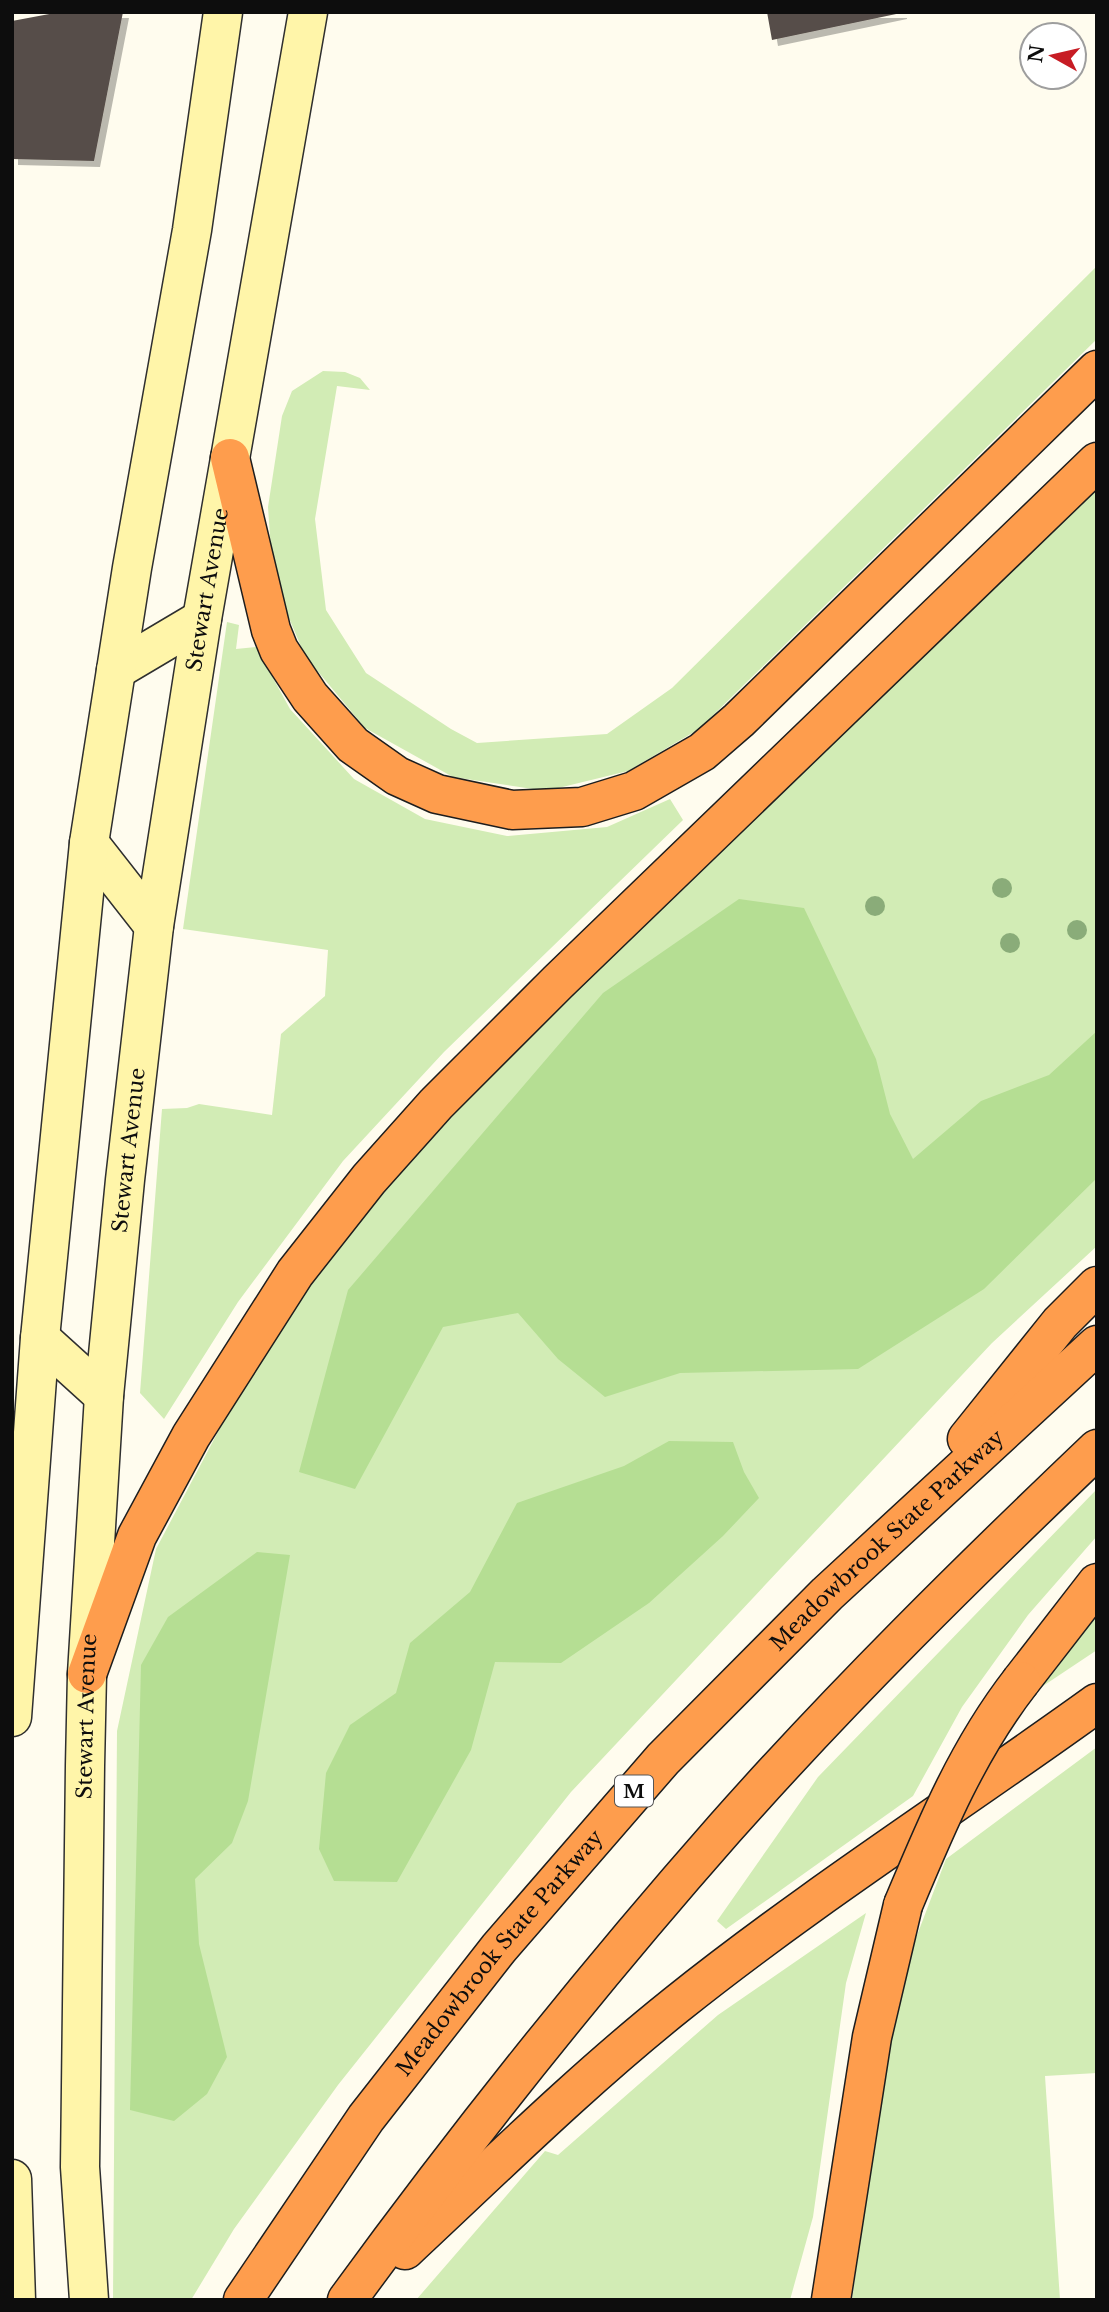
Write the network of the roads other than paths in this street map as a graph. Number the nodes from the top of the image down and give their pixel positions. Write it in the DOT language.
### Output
graph roads {
  1 [pos="223,12"];
  2 [pos="308,12"];
  3 [pos="1097,370"];
  4 [pos="230,458"];
  5 [pos="1097,461"];
  6 [pos="202,619"];
  7 [pos="116,670"];
  8 [pos="89,843"];
  9 [pos="154,926"];
  10 [pos="1097,1286"];
  11 [pos="40,1338"];
  12 [pos="1097,1345"];
  13 [pos="104,1396"];
  14 [pos="34,1409"];
  15 [pos="1097,1449"];
  16 [pos="887,1539"];
  17 [pos="1097,1583"];
  18 [pos="87,1674"];
  19 [pos="1097,1703"];
  20 [pos="12,1717"];
  21 [pos="12,2179"];
  22 [pos="16,2300"];
  23 [pos="89,2300"];
  24 [pos="243,2300"];
  25 [pos="349,2300"];
  26 [pos="831,2300"];
  1 -- 7 [label="main road"];
  2 -- 4 [label="main road, Stewart Avenue"];
  3 -- 4 [label="highway"];
  4 -- 6 [label="main road, Stewart Avenue"];
  5 -- 18 [label="highway"];
  6 -- 7 [label="main road"];
  6 -- 9 [label="main road, Stewart Avenue"];
  7 -- 8 [label="main road"];
  8 -- 9 [label="main road"];
  8 -- 11 [label="main road"];
  9 -- 13 [label="main road, Stewart Avenue"];
  10 -- 16 [label="highway"];
  11 -- 13 [label="main road"];
  11 -- 14 [label="main road"];
  12 -- 16 [label="highway, Meadowbrook State Parkway / M"];
  13 -- 14 [label="main road"];
  13 -- 18 [label="main road, Stewart Avenue"];
  14 -- 20 [label="main road"];
  15 -- 25 [label="highway"];
  16 -- 24 [label="highway, Meadowbrook State Parkway / M"];
  17 -- 26 [label="highway, bridge"];
  18 -- 23 [label="main road, Stewart Avenue"];
  19 -- 25 [label="highway"];
  21 -- 22 [label="main road"];
}
